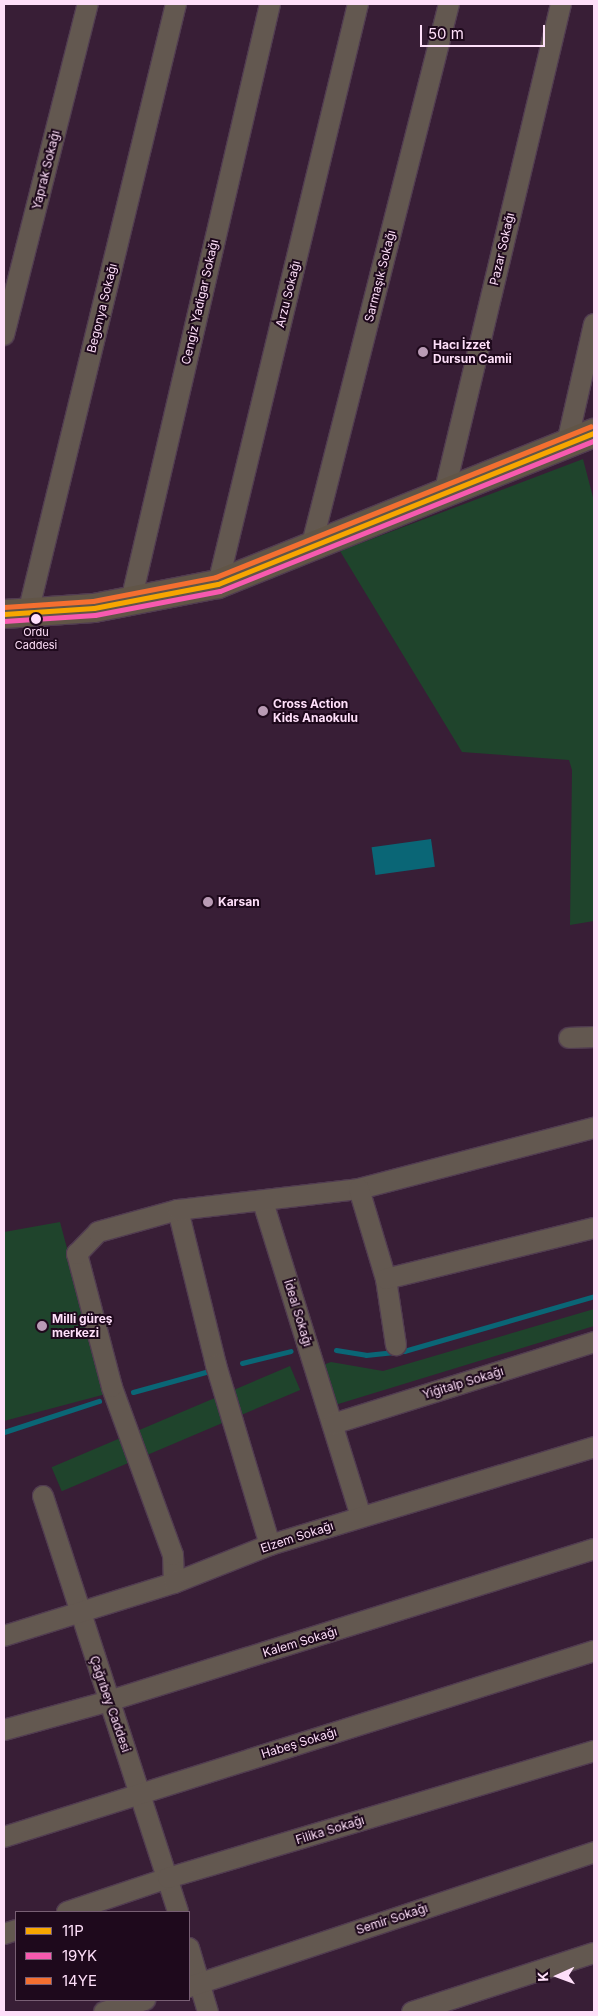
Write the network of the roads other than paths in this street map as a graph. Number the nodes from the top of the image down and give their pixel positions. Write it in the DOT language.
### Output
graph roads {
  1 [pos="88,4"];
  2 [pos="176,4"];
  3 [pos="270,4"];
  4 [pos="358,4"];
  5 [pos="449,4"];
  6 [pos="561,4"];
  7 [pos="594,324"];
  8 [pos="4,336"];
  9 [pos="594,433"];
  10 [pos="567,444"];
  11 [pos="444,494"];
  12 [pos="311,548"];
  13 [pos="218,584"];
  14 [pos="131,601"];
  15 [pos="16,613"];
  16 [pos="594,1037"];
  17 [pos="568,1038"];
  18 [pos="594,1128"];
  19 [pos="359,1189"];
  20 [pos="263,1202"];
  21 [pos="178,1210"];
  22 [pos="594,1228"];
  23 [pos="386,1279"];
  24 [pos="594,1342"];
  25 [pos="396,1345"];
  26 [pos="333,1424"];
  27 [pos="594,1447"];
  28 [pos="43,1496"];
  29 [pos="361,1516"];
  30 [pos="270,1545"];
  31 [pos="594,1549"];
  32 [pos="174,1583"];
  33 [pos="80,1614"];
  34 [pos="4,1636"];
  35 [pos="594,1650"];
  36 [pos="109,1701"];
  37 [pos="4,1730"];
  38 [pos="594,1751"];
  39 [pos="141,1793"];
  40 [pos="4,1837"];
  41 [pos="594,1852"];
  42 [pos="168,1878"];
  43 [pos="70,1911"];
  44 [pos="178,1911"];
  45 [pos="594,1953"];
  46 [pos="190,1955"];
  47 [pos="194,1985"];
  48 [pos="142,2001"];
  49 [pos="104,2012"];
  50 [pos="208,2012"];
  51 [pos="412,2012"];
  1 -- 8 [label="street, Yaprak Sokağı"];
  2 -- 15 [label="street, Begonya Sokağı"];
  3 -- 14 [label="street, Cengiz Yadigar Sokağı"];
  4 -- 13 [label="street, Arzu Sokağı"];
  5 -- 12 [label="street, Sarmaşık Sokağı"];
  6 -- 11 [label="street, Pazar Sokağı"];
  7 -- 10 [label="street"];
  9 -- 10 [label="main road"];
  10 -- 11 [label="main road"];
  11 -- 12 [label="main road"];
  12 -- 13 [label="main road"];
  13 -- 14 [label="main road"];
  14 -- 15 [label="main road"];
  16 -- 17 [label="street"];
  18 -- 19 [label="street"];
  19 -- 20 [label="street"];
  19 -- 23 [label="street"];
  20 -- 21 [label="street"];
  20 -- 26 [label="street, İdeal Sokağı"];
  21 -- 30 [label="street"];
  21 -- 32 [label="street"];
  22 -- 23 [label="street"];
  23 -- 25 [label="street"];
  24 -- 26 [label="street, Yiğitalp Sokağı"];
  26 -- 29 [label="street, İdeal Sokağı"];
  27 -- 29 [label="street, Elzem Sokağı"];
  28 -- 33 [label="street, Çağrıbey Caddesi"];
  29 -- 30 [label="street, Elzem Sokağı"];
  30 -- 32 [label="street, Elzem Sokağı"];
  31 -- 36 [label="street, Kalem Sokağı"];
  32 -- 33 [label="street, Elzem Sokağı"];
  33 -- 34 [label="street, Elzem Sokağı"];
  33 -- 36 [label="street, Çağrıbey Caddesi"];
  35 -- 39 [label="street, Habeş Sokağı"];
  36 -- 37 [label="street, Kalem Sokağı"];
  36 -- 39 [label="street, Çağrıbey Caddesi"];
  38 -- 42 [label="street, Filika Sokağı"];
  39 -- 40 [label="street, Habeş Sokağı"];
  39 -- 42 [label="street, Çağrıbey Caddesi"];
  41 -- 47 [label="street, Semir Sokağı"];
  42 -- 43 [label="street, Filika Sokağı"];
  42 -- 44 [label="street, Çağrıbey Caddesi"];
  45 -- 51 [label="street"];
  46 -- 47 [label="street"];
  47 -- 50 [label="street"];
  48 -- 49 [label="street"];
}
